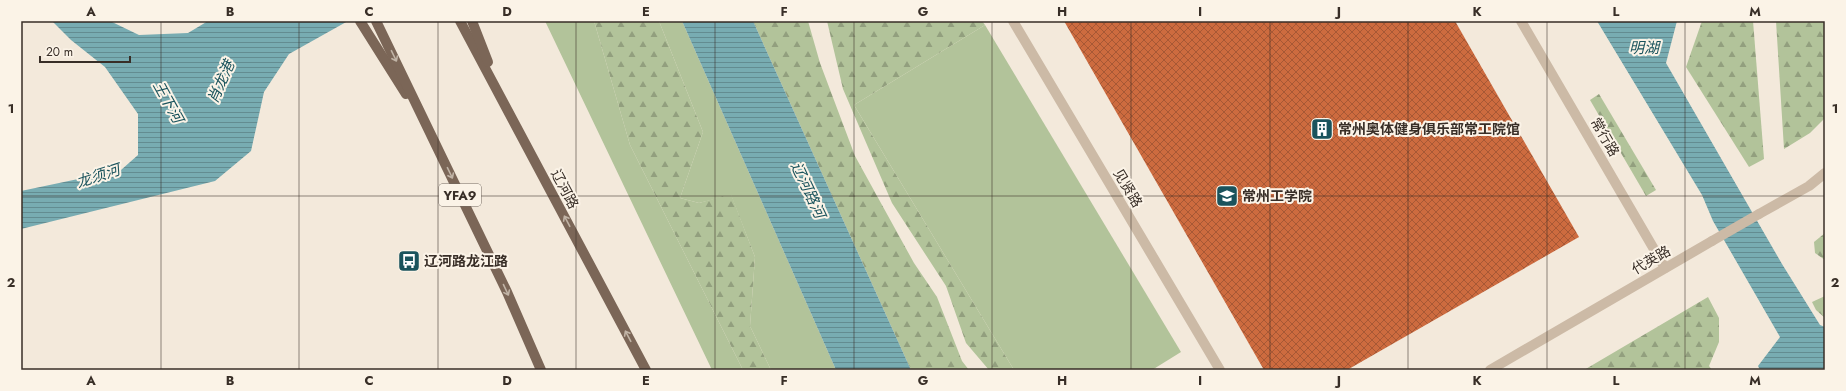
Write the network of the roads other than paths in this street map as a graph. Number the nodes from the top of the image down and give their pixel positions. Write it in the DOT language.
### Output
graph roads {
  1 [pos="376,21"];
  2 [pos="460,21"];
  3 [pos="472,21"];
  4 [pos="1013,21"];
  5 [pos="1521,21"];
  6 [pos="361,23"];
  7 [pos="502,101"];
  8 [pos="432,136"];
  9 [pos="1825,173"];
  10 [pos="1665,268"];
  11 [pos="541,370"];
  12 [pos="646,370"];
  13 [pos="1220,370"];
  14 [pos="1490,370"];
  1 -- 8 [label="main road, YFA9, one-way"];
  2 -- 7 [label="main road, 辽河路"];
  3 -- 7 [label="main road"];
  4 -- 13 [label="street, 见贤路"];
  5 -- 10 [label="street, 常行路"];
  6 -- 8 [label="main road"];
  12 -- 7 [label="main road, 辽河路, one-way"];
  8 -- 11 [label="main road, YFA9, one-way"];
  9 -- 10 [label="street, 代英路"];
  10 -- 14 [label="street, 代英路"];
}
